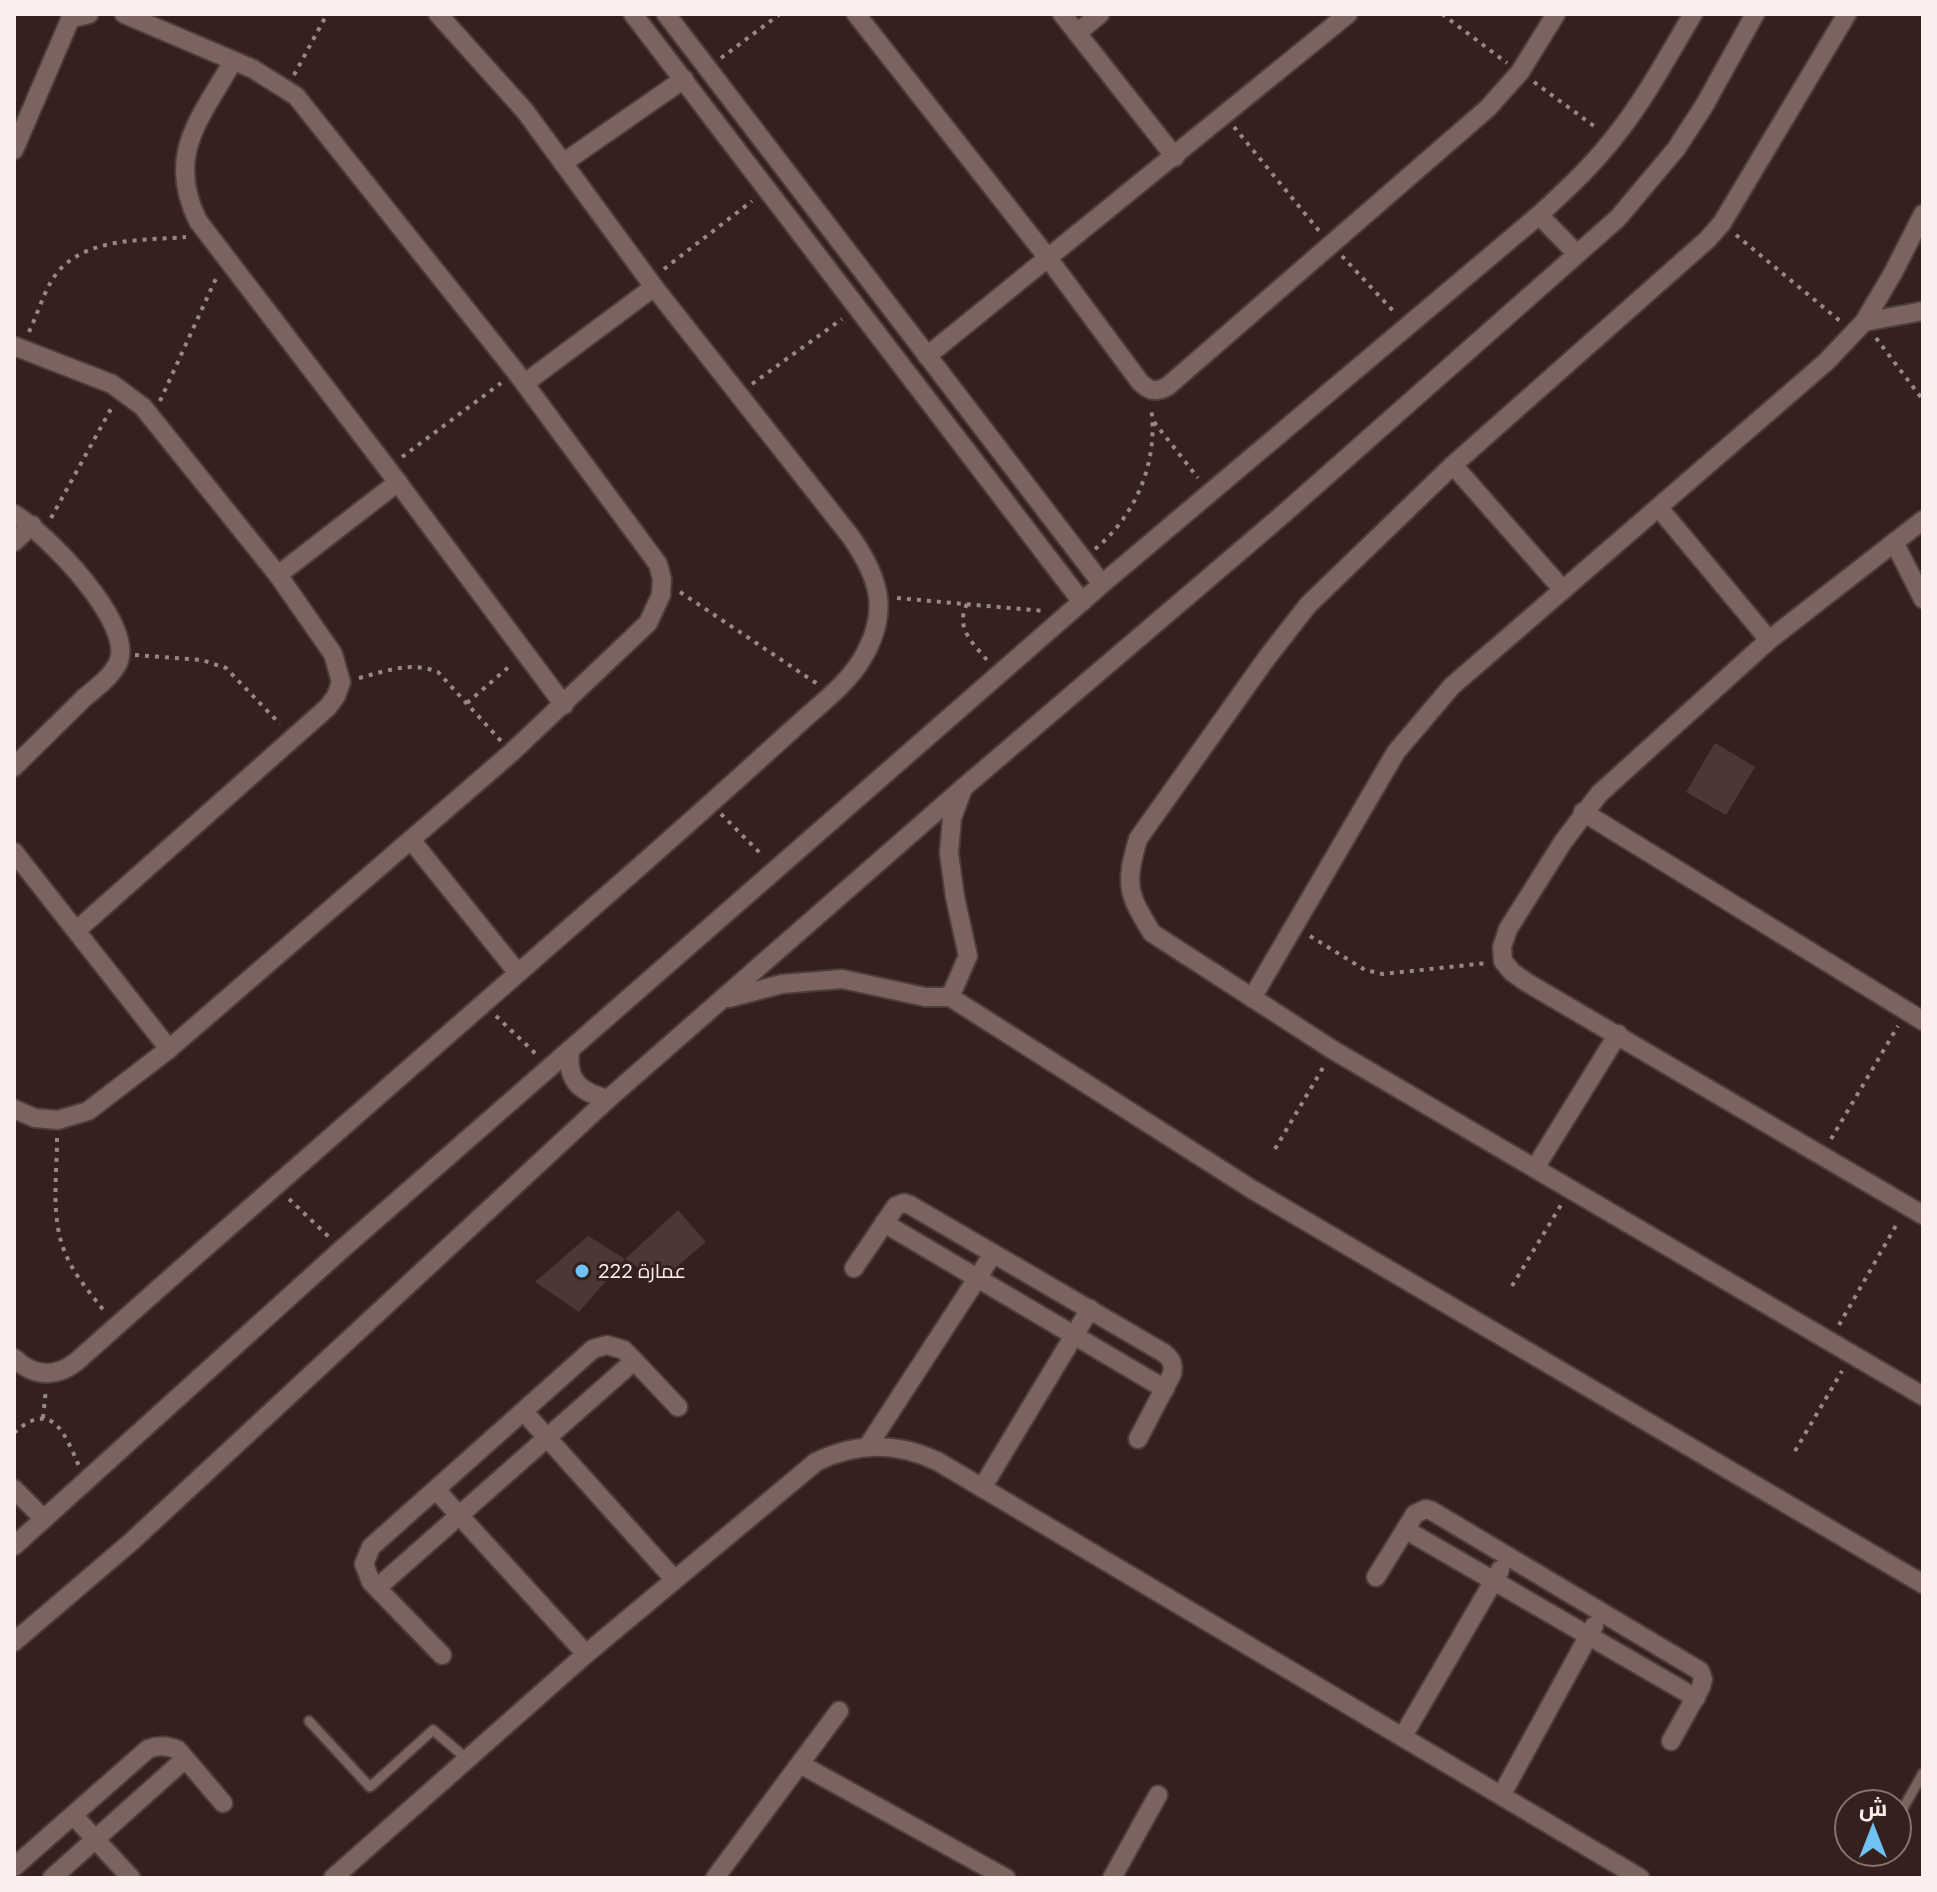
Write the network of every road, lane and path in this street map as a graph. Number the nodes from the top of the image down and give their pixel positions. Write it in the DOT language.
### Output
graph roads {
  1 [pos="77,14"];
  2 [pos="124,14"];
  3 [pos="327,14"];
  4 [pos="438,14"];
  5 [pos="633,14"];
  6 [pos="666,14"];
  7 [pos="780,14"];
  8 [pos="856,14"];
  9 [pos="1062,14"];
  10 [pos="1100,14"];
  11 [pos="1348,14"];
  12 [pos="1556,14"];
  13 [pos="1693,14"];
  14 [pos="1755,14"];
  15 [pos="1847,14"];
  16 [pos="1077,33"];
  17 [pos="233,61"];
  18 [pos="708,69"];
  19 [pos="684,79"];
  20 [pos="286,89"];
  21 [pos="1225,116"];
  22 [pos="14,150"];
  23 [pos="1175,157"];
  24 [pos="563,163"];
  25 [pos="766,190"];
  26 [pos="1923,214"];
  27 [pos="1539,215"];
  28 [pos="824,221"];
  29 [pos="1722,223"];
  30 [pos="209,235"];
  31 [pos="803,238"];
  32 [pos="1330,244"];
  33 [pos="1576,253"];
  34 [pos="226,257"];
  35 [pos="1048,258"];
  36 [pos="652,283"];
  37 [pos="857,308"];
  38 [pos="1923,311"];
  39 [pos="1407,327"];
  40 [pos="1859,327"];
  41 [pos="18,347"];
  42 [pos="927,356"];
  43 [pos="521,377"];
  44 [pos="121,389"];
  45 [pos="1147,389"];
  46 [pos="738,394"];
  47 [pos="1923,400"];
  48 [pos="152,418"];
  49 [pos="1153,420"];
  50 [pos="1453,465"];
  51 [pos="393,475"];
  52 [pos="1210,495"];
  53 [pos="1659,508"];
  54 [pos="14,514"];
  55 [pos="1923,520"];
  56 [pos="37,530"];
  57 [pos="14,542"];
  58 [pos="1894,542"];
  59 [pos="1083,558"];
  60 [pos="278,575"];
  61 [pos="662,579"];
  62 [pos="1102,584"];
  63 [pos="1563,590"];
  64 [pos="879,596"];
  65 [pos="1923,599"];
  66 [pos="967,604"];
  67 [pos="1075,608"];
  68 [pos="1769,640"];
  69 [pos="526,653"];
  70 [pos="120,654"];
  71 [pos="999,674"];
  72 [pos="341,682"];
  73 [pos="831,693"];
  74 [pos="467,703"];
  75 [pos="564,705"];
  76 [pos="292,738"];
  77 [pos="511,753"];
  78 [pos="14,767"];
  79 [pos="963,788"];
  80 [pos="711,804"];
  81 [pos="1583,812"];
  82 [pos="411,840"];
  83 [pos="14,852"];
  84 [pos="776,870"];
  85 [pos="1295,926"];
  86 [pos="77,930"];
  87 [pos="1503,961"];
  88 [pos="518,973"];
  89 [pos="950,997"];
  90 [pos="1252,998"];
  91 [pos="724,999"];
  92 [pos="483,1003"];
  93 [pos="1915,1016"];
  94 [pos="1618,1034"];
  95 [pos="169,1049"];
  96 [pos="570,1050"];
  97 [pos="1333,1050"];
  98 [pos="550,1068"];
  99 [pos="608,1099"];
  100 [pos="14,1109"];
  101 [pos="58,1120"];
  102 [pos="1275,1149"];
  103 [pos="1822,1155"];
  104 [pos="1535,1168"];
  105 [pos="275,1187"];
  106 [pos="1571,1189"];
  107 [pos="1915,1210"];
  108 [pos="884,1223"];
  109 [pos="341,1250"];
  110 [pos="993,1254"];
  111 [pos="854,1268"];
  112 [pos="978,1278"];
  113 [pos="1512,1286"];
  114 [pos="1090,1309"];
  115 [pos="116,1326"];
  116 [pos="1074,1335"];
  117 [pos="1829,1341"];
  118 [pos="1852,1354"];
  119 [pos="14,1358"];
  120 [pos="634,1361"];
  121 [pos="48,1374"];
  122 [pos="1165,1389"];
  123 [pos="1923,1396"];
  124 [pos="678,1407"];
  125 [pos="524,1412"];
  126 [pos="43,1418"];
  127 [pos="14,1433"];
  128 [pos="547,1438"];
  129 [pos="1138,1439"];
  130 [pos="69,1443"];
  131 [pos="868,1446"];
  132 [pos="1795,1451"];
  133 [pos="982,1488"];
  134 [pos="14,1489"];
  135 [pos="437,1491"];
  136 [pos="459,1515"];
  137 [pos="44,1519"];
  138 [pos="1406,1530"];
  139 [pos="15,1542"];
  140 [pos="1507,1557"];
  141 [pos="1376,1577"];
  142 [pos="674,1579"];
  143 [pos="1494,1580"];
  144 [pos="1923,1584"];
  145 [pos="377,1588"];
  146 [pos="1601,1613"];
  147 [pos="1589,1636"];
  148 [pos="14,1642"];
  149 [pos="586,1654"];
  150 [pos="442,1655"];
  151 [pos="1696,1698"];
  152 [pos="839,1711"];
  153 [pos="309,1721"];
  154 [pos="1403,1736"];
  155 [pos="1671,1741"];
  156 [pos="185,1759"];
  157 [pos="467,1759"];
  158 [pos="800,1764"];
  159 [pos="1923,1773"];
  160 [pos="1913,1791"];
  161 [pos="1502,1794"];
  162 [pos="1158,1795"];
  163 [pos="223,1803"];
  164 [pos="73,1815"];
  165 [pos="95,1839"];
  166 [pos="14,1867"];
  167 [pos="52,1878"];
  168 [pos="131,1878"];
  169 [pos="333,1878"];
  170 [pos="715,1878"];
  171 [pos="1006,1878"];
  172 [pos="1112,1878"];
  173 [pos="1640,1878"];
  1 -- 22 [label="street"];
  2 -- 17 [label="street"];
  3 -- 20 [label="path"];
  4 -- 24 [label="street"];
  5 -- 19 [label="street"];
  6 -- 18 [label="street"];
  7 -- 18 [label="path"];
  8 -- 35 [label="street"];
  9 -- 16 [label="street"];
  10 -- 16 [label="street"];
  11 -- 21 [label="street"];
  12 -- 32 [label="street"];
  13 -- 27 [label="street"];
  14 -- 33 [label="street"];
  15 -- 29 [label="street"];
  16 -- 23 [label="street"];
  17 -- 20 [label="street"];
  17 -- 30 [label="street"];
  18 -- 28 [label="street"];
  19 -- 24 [label="street"];
  19 -- 25 [label="street"];
  20 -- 43 [label="street"];
  21 -- 23 [label="street"];
  21 -- 32 [label="path"];
  23 -- 35 [label="street"];
  24 -- 36 [label="street"];
  25 -- 31 [label="street"];
  25 -- 36 [label="path"];
  26 -- 40 [label="street"];
  27 -- 33 [label="street"];
  27 -- 39 [label="street"];
  28 -- 31 [label="street"];
  28 -- 42 [label="street"];
  29 -- 40 [label="path"];
  29 -- 50 [label="street"];
  30 -- 34 [label="street"];
  30 -- 41 [label="path"];
  31 -- 37 [label="street"];
  32 -- 39 [label="path"];
  32 -- 45 [label="street"];
  33 -- 79 [label="street"];
  34 -- 48 [label="path"];
  34 -- 51 [label="street"];
  35 -- 42 [label="street"];
  35 -- 45 [label="street"];
  36 -- 43 [label="street"];
  36 -- 46 [label="street"];
  37 -- 46 [label="path"];
  37 -- 67 [label="street"];
  38 -- 40 [label="street"];
  39 -- 52 [label="street"];
  40 -- 47 [label="path"];
  40 -- 53 [label="street"];
  41 -- 44 [label="street"];
  42 -- 59 [label="street"];
  43 -- 51 [label="path"];
  43 -- 61 [label="street"];
  44 -- 48 [label="street"];
  44 -- 56 [label="path"];
  45 -- 49 [label="path"];
  46 -- 64 [label="street"];
  48 -- 60 [label="street"];
  49 -- 52 [label="path"];
  49 -- 59 [label="path"];
  50 -- 63 [label="street"];
  50 -- 90 [label="street"];
  51 -- 60 [label="street"];
  51 -- 69 [label="street"];
  52 -- 62 [label="street"];
  53 -- 63 [label="street"];
  53 -- 68 [label="street"];
  54 -- 56 [label="street"];
  55 -- 58 [label="street"];
  56 -- 57 [label="street"];
  56 -- 70 [label="street"];
  58 -- 65 [label="street"];
  58 -- 68 [label="street"];
  59 -- 62 [label="street"];
  60 -- 72 [label="street"];
  61 -- 73 [label="path"];
  61 -- 75 [label="street"];
  62 -- 67 [label="street"];
  63 -- 85 [label="street"];
  64 -- 66 [label="path"];
  64 -- 73 [label="street"];
  66 -- 67 [label="path"];
  66 -- 71 [label="path"];
  67 -- 71 [label="street"];
  68 -- 81 [label="street"];
  69 -- 74 [label="path"];
  69 -- 75 [label="street"];
  70 -- 76 [label="path"];
  70 -- 78 [label="street"];
  71 -- 84 [label="street"];
  72 -- 74 [label="path"];
  72 -- 76 [label="street"];
  73 -- 80 [label="street"];
  74 -- 77 [label="path"];
  75 -- 77 [label="street"];
  76 -- 86 [label="street"];
  77 -- 82 [label="street"];
  79 -- 89 [label="street"];
  79 -- 91 [label="street"];
  80 -- 84 [label="path"];
  80 -- 88 [label="street"];
  81 -- 87 [label="street"];
  81 -- 93 [label="street"];
  82 -- 88 [label="street"];
  82 -- 95 [label="street"];
  83 -- 86 [label="street"];
  84 -- 96 [label="street"];
  85 -- 87 [label="path"];
  85 -- 90 [label="street"];
  86 -- 95 [label="street"];
  87 -- 94 [label="street"];
  88 -- 92 [label="street"];
  89 -- 91 [label="street"];
  89 -- 144 [label="street"];
  90 -- 97 [label="street"];
  91 -- 99 [label="street"];
  92 -- 98 [label="path"];
  92 -- 105 [label="street"];
  93 -- 103 [label="path"];
  94 -- 103 [label="street"];
  94 -- 104 [label="street"];
  95 -- 101 [label="street"];
  96 -- 98 [label="street"];
  96 -- 99 [label="street"];
  97 -- 102 [label="path"];
  97 -- 104 [label="street"];
  98 -- 109 [label="street"];
  99 -- 148 [label="street"];
  100 -- 101 [label="street"];
  101 -- 115 [label="path"];
  103 -- 107 [label="street"];
  104 -- 106 [label="street"];
  105 -- 109 [label="path"];
  105 -- 115 [label="street"];
  106 -- 113 [label="path"];
  106 -- 117 [label="street"];
  107 -- 117 [label="path"];
  108 -- 110 [label="street"];
  108 -- 111 [label="street"];
  108 -- 112 [label="street"];
  109 -- 137 [label="street"];
  110 -- 112 [label="street"];
  110 -- 114 [label="street"];
  112 -- 116 [label="street"];
  112 -- 131 [label="street"];
  114 -- 116 [label="street"];
  114 -- 122 [label="street"];
  115 -- 121 [label="street"];
  116 -- 122 [label="street"];
  116 -- 133 [label="street"];
  117 -- 118 [label="street"];
  118 -- 123 [label="street"];
  118 -- 132 [label="path"];
  119 -- 121 [label="street"];
  120 -- 124 [label="street"];
  120 -- 125 [label="street"];
  120 -- 128 [label="street"];
  121 -- 126 [label="path"];
  122 -- 129 [label="street"];
  125 -- 128 [label="street"];
  125 -- 135 [label="street"];
  126 -- 127 [label="path"];
  126 -- 130 [label="path"];
  128 -- 136 [label="street"];
  128 -- 142 [label="street"];
  131 -- 133 [label="street"];
  131 -- 142 [label="street"];
  133 -- 154 [label="street"];
  134 -- 137 [label="street"];
  135 -- 136 [label="street"];
  135 -- 145 [label="street"];
  136 -- 145 [label="street"];
  136 -- 149 [label="street"];
  137 -- 139 [label="street"];
  138 -- 140 [label="street"];
  138 -- 141 [label="street"];
  138 -- 143 [label="street"];
  140 -- 143 [label="street"];
  140 -- 146 [label="street"];
  142 -- 149 [label="street"];
  143 -- 147 [label="street"];
  143 -- 154 [label="street"];
  145 -- 150 [label="street"];
  146 -- 147 [label="street"];
  146 -- 151 [label="street"];
  147 -- 151 [label="street"];
  147 -- 161 [label="street"];
  149 -- 157 [label="street"];
  151 -- 155 [label="street"];
  152 -- 158 [label="street"];
  153 -- 157 [label="lane"];
  154 -- 161 [label="street"];
  156 -- 163 [label="street"];
  156 -- 164 [label="street"];
  156 -- 165 [label="street"];
  157 -- 169 [label="street"];
  158 -- 170 [label="street"];
  158 -- 171 [label="street"];
  159 -- 160 [label="lane"];
  161 -- 173 [label="street"];
  162 -- 172 [label="street"];
  164 -- 165 [label="street"];
  164 -- 166 [label="street"];
  165 -- 167 [label="street"];
  165 -- 168 [label="street"];
}
